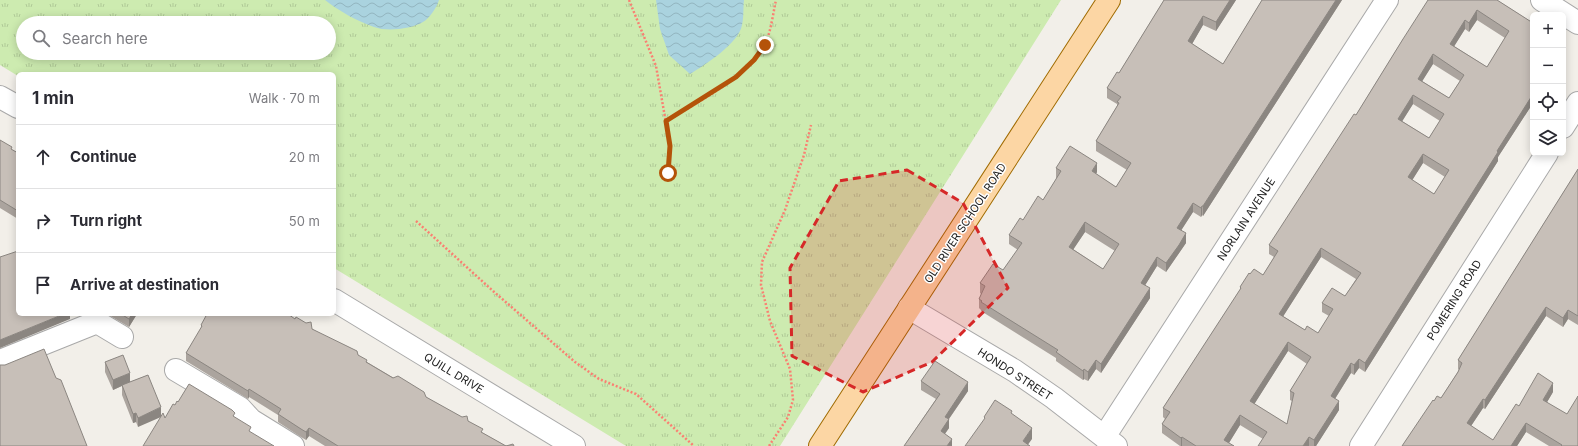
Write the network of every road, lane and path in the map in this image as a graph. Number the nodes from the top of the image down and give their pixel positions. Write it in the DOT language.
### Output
graph roads {
  1 [pos="629,0"];
  2 [pos="776,0"];
  3 [pos="1109,0"];
  4 [pos="1387,0"];
  5 [pos="1542,0"];
  6 [pos="1578,23"];
  7 [pos="0,96"];
  8 [pos="1578,103"];
  9 [pos="16,107"];
  10 [pos="666,121"];
  11 [pos="1566,122"];
  12 [pos="811,124"];
  13 [pos="1544,156"];
  14 [pos="668,173"];
  15 [pos="416,221"];
  16 [pos="336,301"];
  17 [pos="910,308"];
  18 [pos="122,338"];
  19 [pos="0,362"];
  20 [pos="176,370"];
  21 [pos="1110,442"];
  22 [pos="293,446"];
  23 [pos="574,446"];
  24 [pos="694,446"];
  25 [pos="769,446"];
  26 [pos="820,446"];
  27 [pos="1361,446"];
  1 -- 10 [label="path"];
  2 -- 10 [label="path"];
  3 -- 17 [label="main road, OLD RIVER SCHOOL ROAD"];
  4 -- 21 [label="street, NORLAIN AVENUE"];
  5 -- 6 [label="street"];
  7 -- 9 [label="street"];
  8 -- 11 [label="street"];
  10 -- 14 [label="path"];
  12 -- 25 [label="path"];
  13 -- 27 [label="street, POMERING ROAD"];
  15 -- 24 [label="path"];
  16 -- 23 [label="street, QUILL DRIVE"];
  17 -- 21 [label="street, HONDO STREET"];
  17 -- 26 [label="main road, OLD RIVER SCHOOL ROAD"];
  18 -- 19 [label="street"];
  20 -- 22 [label="street"];
}
